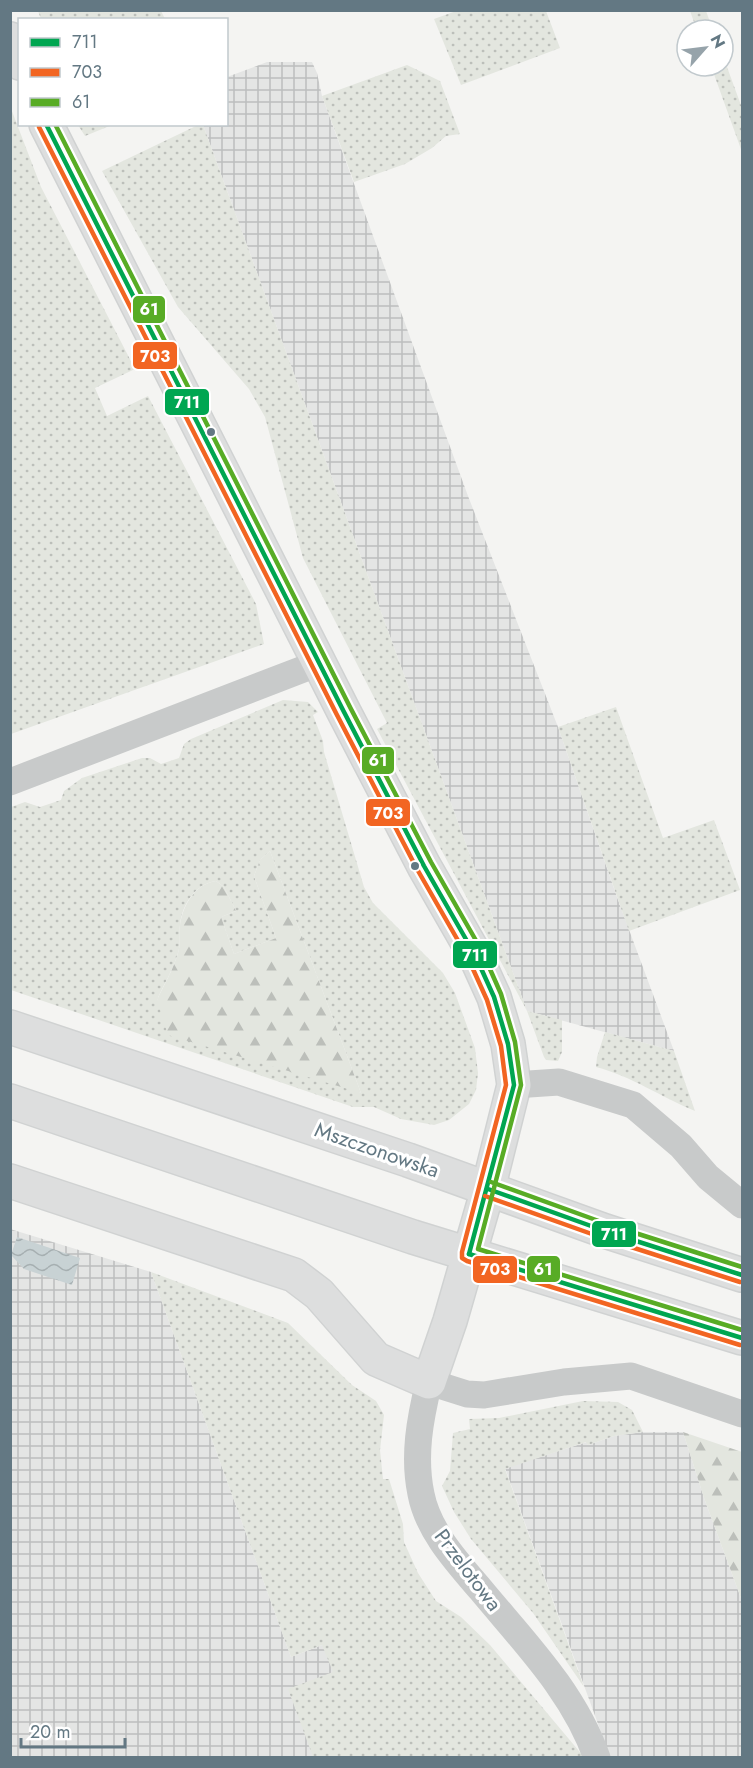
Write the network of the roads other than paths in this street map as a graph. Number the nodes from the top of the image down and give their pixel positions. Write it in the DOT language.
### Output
graph roads {
  1 [pos="10,39"];
  2 [pos="18,58"];
  3 [pos="47,126"];
  4 [pos="319,663"];
  5 [pos="10,782"];
  6 [pos="10,1027"];
  7 [pos="514,1085"];
  8 [pos="10,1101"];
  9 [pos="10,1181"];
  10 [pos="488,1189"];
  11 [pos="742,1205"];
  12 [pos="469,1254"];
  13 [pos="742,1275"];
  14 [pos="742,1338"];
  15 [pos="429,1382"];
  16 [pos="742,1414"];
  17 [pos="597,1758"];
  1 -- 2 [label="street"];
  3 -- 4 [label="street"];
  4 -- 5 [label="street"];
  4 -- 7 [label="street"];
  6 -- 10 [label="street, Mszczonowska"];
  7 -- 10 [label="street, Przelotowa"];
  7 -- 11 [label="street"];
  8 -- 12 [label="street"];
  9 -- 15 [label="street"];
  10 -- 12 [label="street, Przelotowa"];
  10 -- 13 [label="street, Mszczonowska"];
  12 -- 14 [label="street"];
  12 -- 15 [label="street, Przelotowa"];
  15 -- 16 [label="street"];
  15 -- 17 [label="street, Przelotowa"];
}
